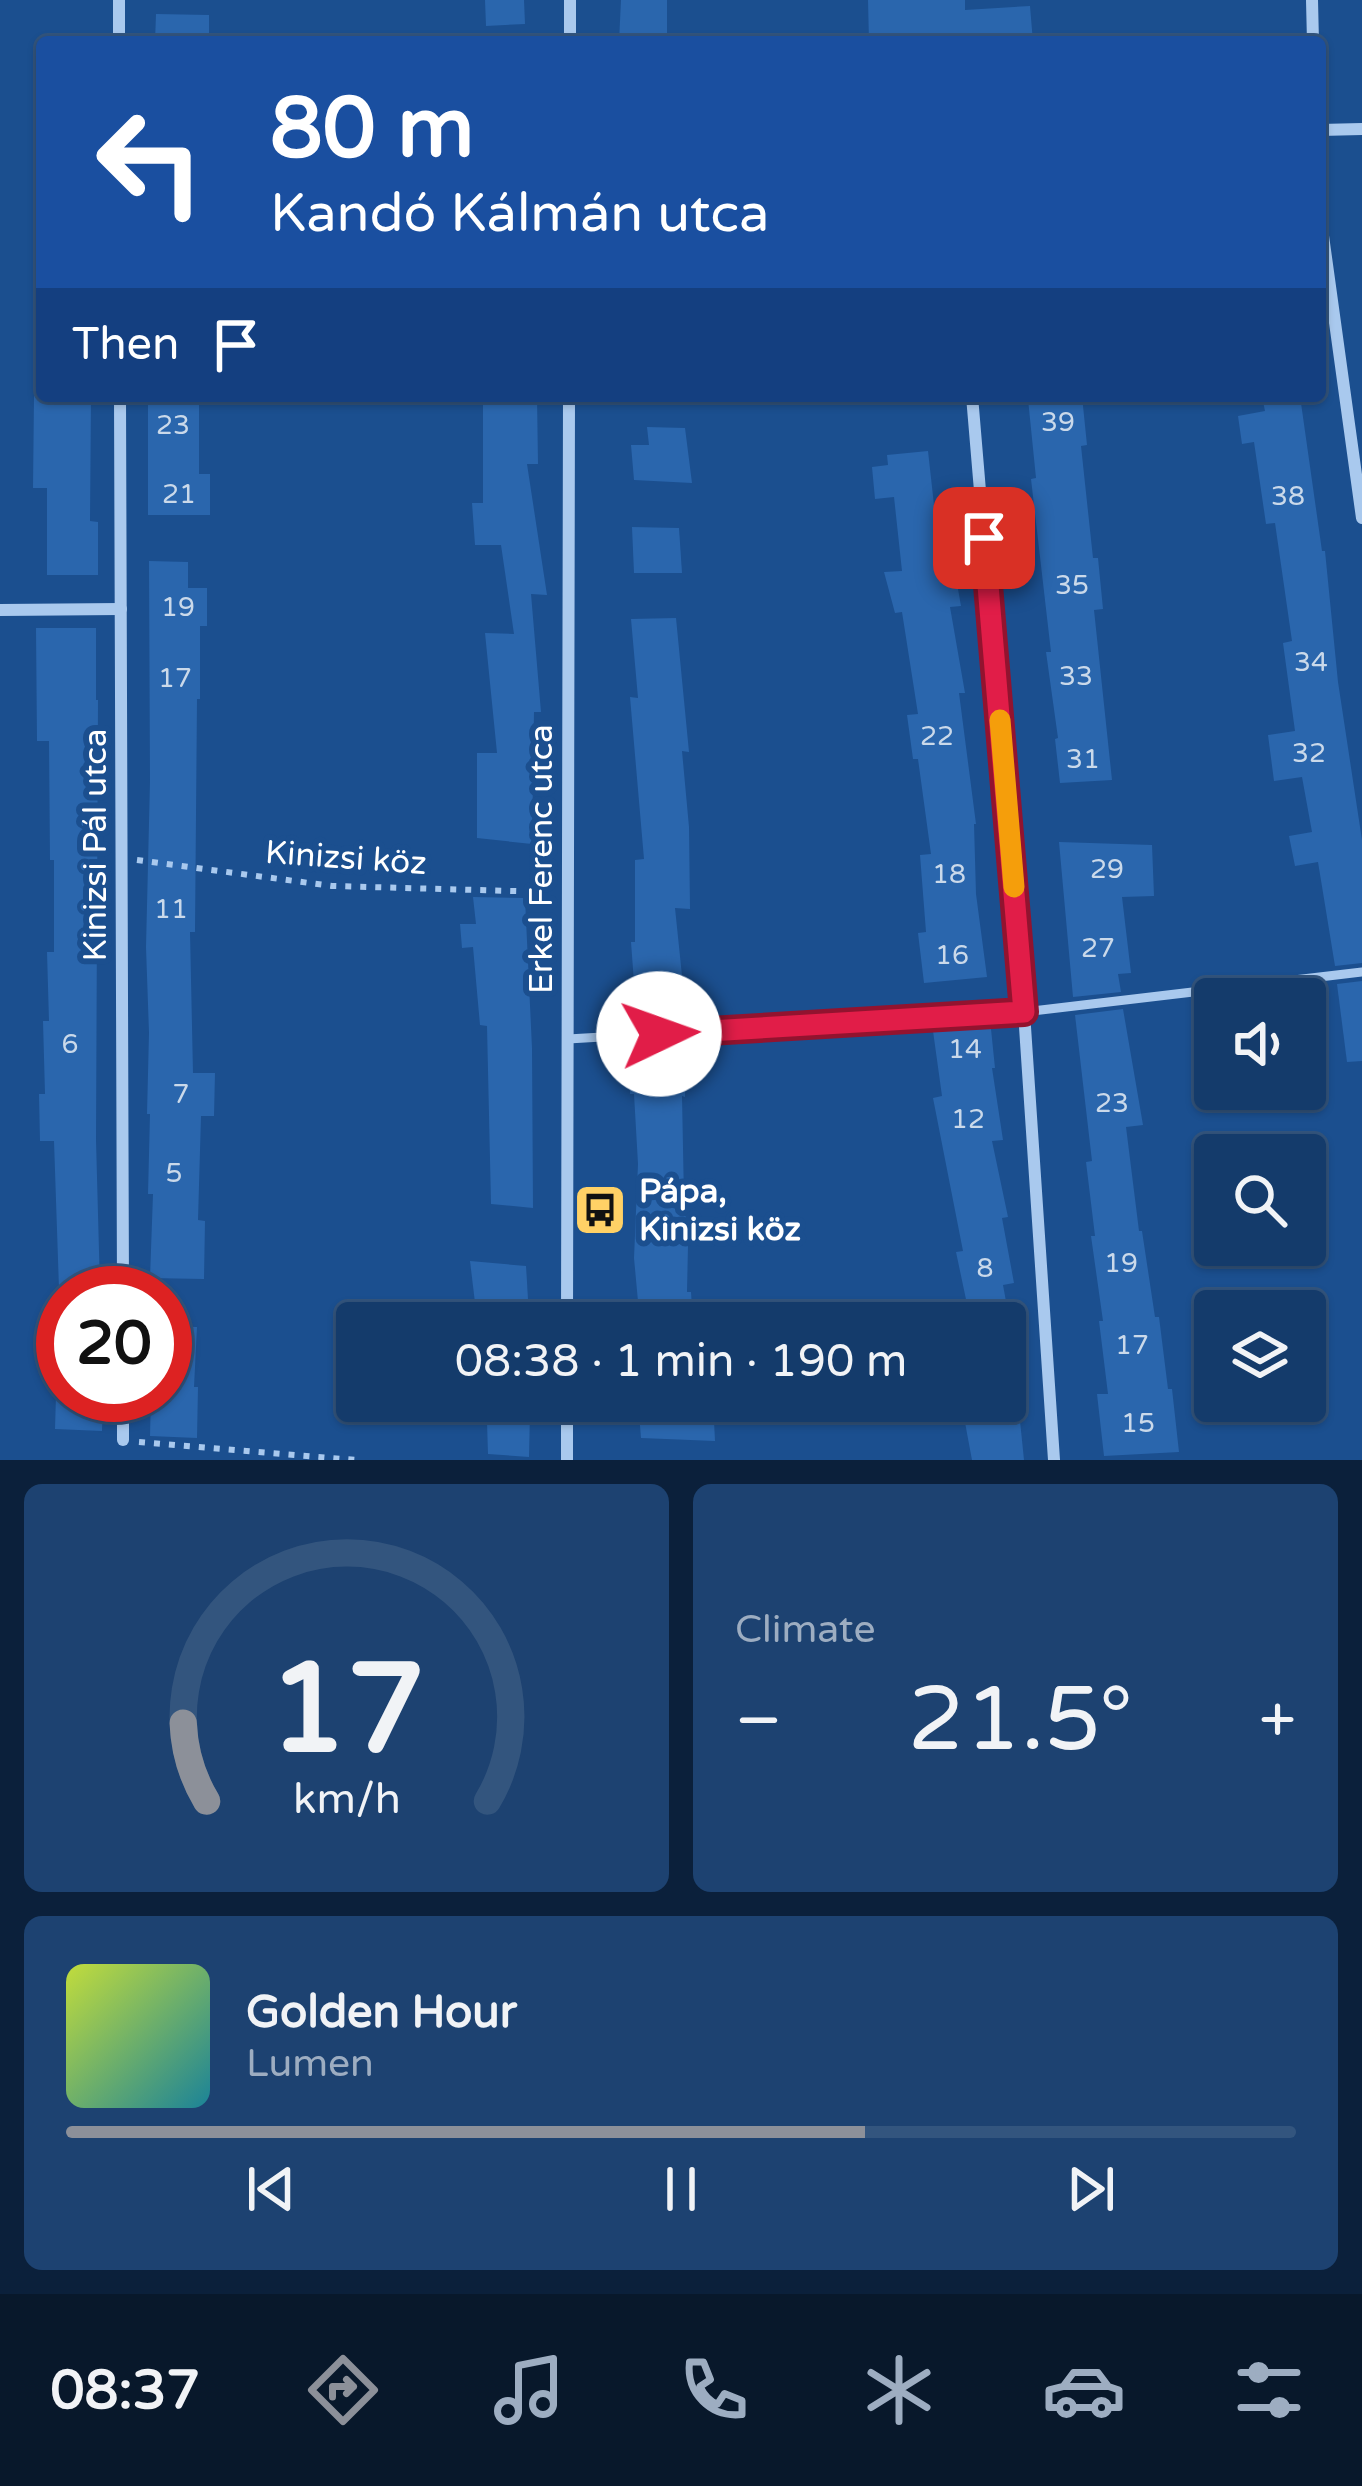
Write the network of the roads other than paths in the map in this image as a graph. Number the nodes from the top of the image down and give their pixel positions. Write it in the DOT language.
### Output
graph roads {
  1 [pos="119,0"];
  2 [pos="570,0"];
  3 [pos="1312,0"];
  4 [pos="119,36"];
  5 [pos="570,36"];
  6 [pos="1313,36"];
  7 [pos="1362,129"];
  8 [pos="1326,130"];
  9 [pos="1326,257"];
  10 [pos="120,402"];
  11 [pos="569,402"];
  12 [pos="973,402"];
  13 [pos="1362,518"];
  14 [pos="121,609"];
  15 [pos="0,610"];
  16 [pos="1362,972"];
  17 [pos="1024,1012"];
  18 [pos="568,1039"];
  19 [pos="123,1266"];
  20 [pos="567,1302"];
  21 [pos="123,1422"];
  22 [pos="567,1422"];
  23 [pos="123,1440"];
  24 [pos="567,1460"];
  25 [pos="1054,1460"];
  1 -- 4 [label="street"];
  2 -- 5 [label="street"];
  3 -- 6 [label="street"];
  7 -- 8 [label="street"];
  9 -- 13 [label="street"];
  10 -- 14 [label="street, Kinizsi Pál utca"];
  11 -- 18 [label="street, Erkel Ferenc utca"];
  12 -- 17 [label="street"];
  14 -- 15 [label="street"];
  14 -- 19 [label="street, Kinizsi Pál utca"];
  16 -- 17 [label="lane"];
  17 -- 18 [label="lane"];
  17 -- 25 [label="street"];
  18 -- 20 [label="street, Erkel Ferenc utca"];
  21 -- 23 [label="street"];
  22 -- 24 [label="street"];
}
